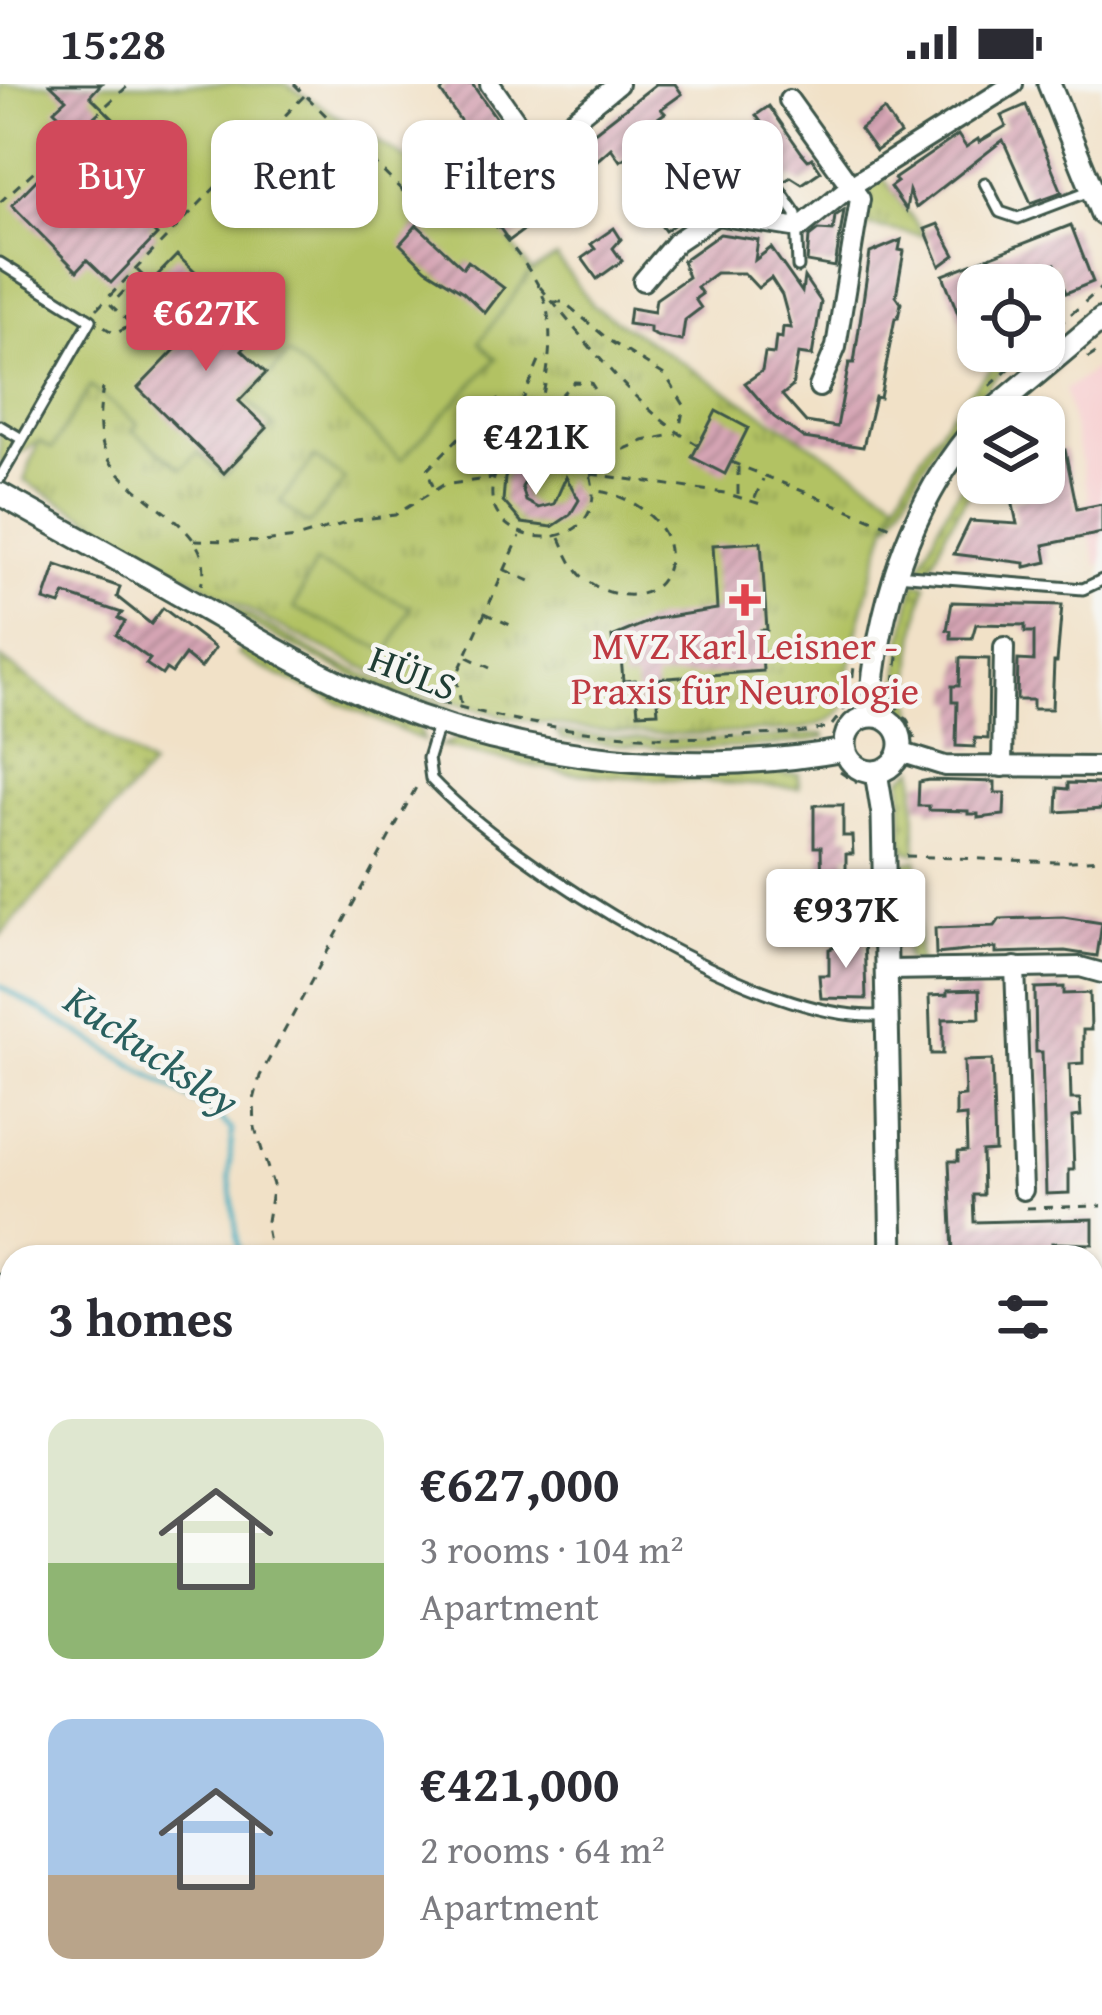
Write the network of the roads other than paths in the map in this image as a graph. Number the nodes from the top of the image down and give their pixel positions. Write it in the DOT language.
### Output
graph roads {
  1 [pos="490,84"];
  2 [pos="580,84"];
  3 [pos="618,84"];
  4 [pos="1013,84"];
  5 [pos="1049,84"];
  6 [pos="789,100"];
  7 [pos="593,101"];
  8 [pos="515,120"];
  9 [pos="571,120"];
  10 [pos="985,183"];
  11 [pos="851,186"];
  12 [pos="1092,190"];
  13 [pos="783,195"];
  14 [pos="1102,214"];
  15 [pos="799,228"];
  16 [pos="0,262"];
  17 [pos="798,267"];
  18 [pos="643,280"];
  19 [pos="1102,319"];
  20 [pos="819,387"];
  21 [pos="1010,396"];
  22 [pos="0,426"];
  23 [pos="22,439"];
  24 [pos="957,455"];
  25 [pos="0,478"];
  26 [pos="0,494"];
  27 [pos="896,574"];
  28 [pos="1102,580"];
  29 [pos="1004,647"];
  30 [pos="864,705"];
  31 [pos="439,722"];
  32 [pos="845,750"];
  33 [pos="908,755"];
  34 [pos="1002,767"];
  35 [pos="1102,767"];
  36 [pos="876,772"];
  37 [pos="1015,967"];
  38 [pos="886,970"];
  39 [pos="1102,973"];
  40 [pos="888,1015"];
  41 [pos="1023,1190"];
  42 [pos="892,1245"];
  1 -- 8 [label="street"];
  2 -- 7 [label="street"];
  3 -- 7 [label="street"];
  4 -- 11 [label="street"];
  5 -- 12 [label="street"];
  6 -- 11 [label="street"];
  7 -- 9 [label="street"];
  10 -- 12 [label="lane"];
  11 -- 15 [label="street"];
  11 -- 20 [label="street"];
  12 -- 14 [label="street"];
  13 -- 15 [label="lane"];
  15 -- 17 [label="lane"];
  15 -- 18 [label="street"];
  16 -- 23 [label="lane"];
  19 -- 21 [label="street"];
  22 -- 23 [label="lane"];
  23 -- 25 [label="lane"];
  24 -- 27 [label="street"];
  26 -- 31 [label="street, HÜLS"];
  27 -- 28 [label="lane"];
  27 -- 30 [label="street"];
  29 -- 34 [label="street"];
  30 -- 32 [label="street"];
  30 -- 33 [label="street"];
  31 -- 32 [label="street, HÜLS"];
  31 -- 40 [label="lane"];
  32 -- 36 [label="street"];
  33 -- 34 [label="street"];
  33 -- 36 [label="street"];
  34 -- 35 [label="street"];
  36 -- 38 [label="street"];
  37 -- 38 [label="street"];
  37 -- 39 [label="street"];
  37 -- 41 [label="street"];
  38 -- 40 [label="street"];
  40 -- 42 [label="street"];
}
